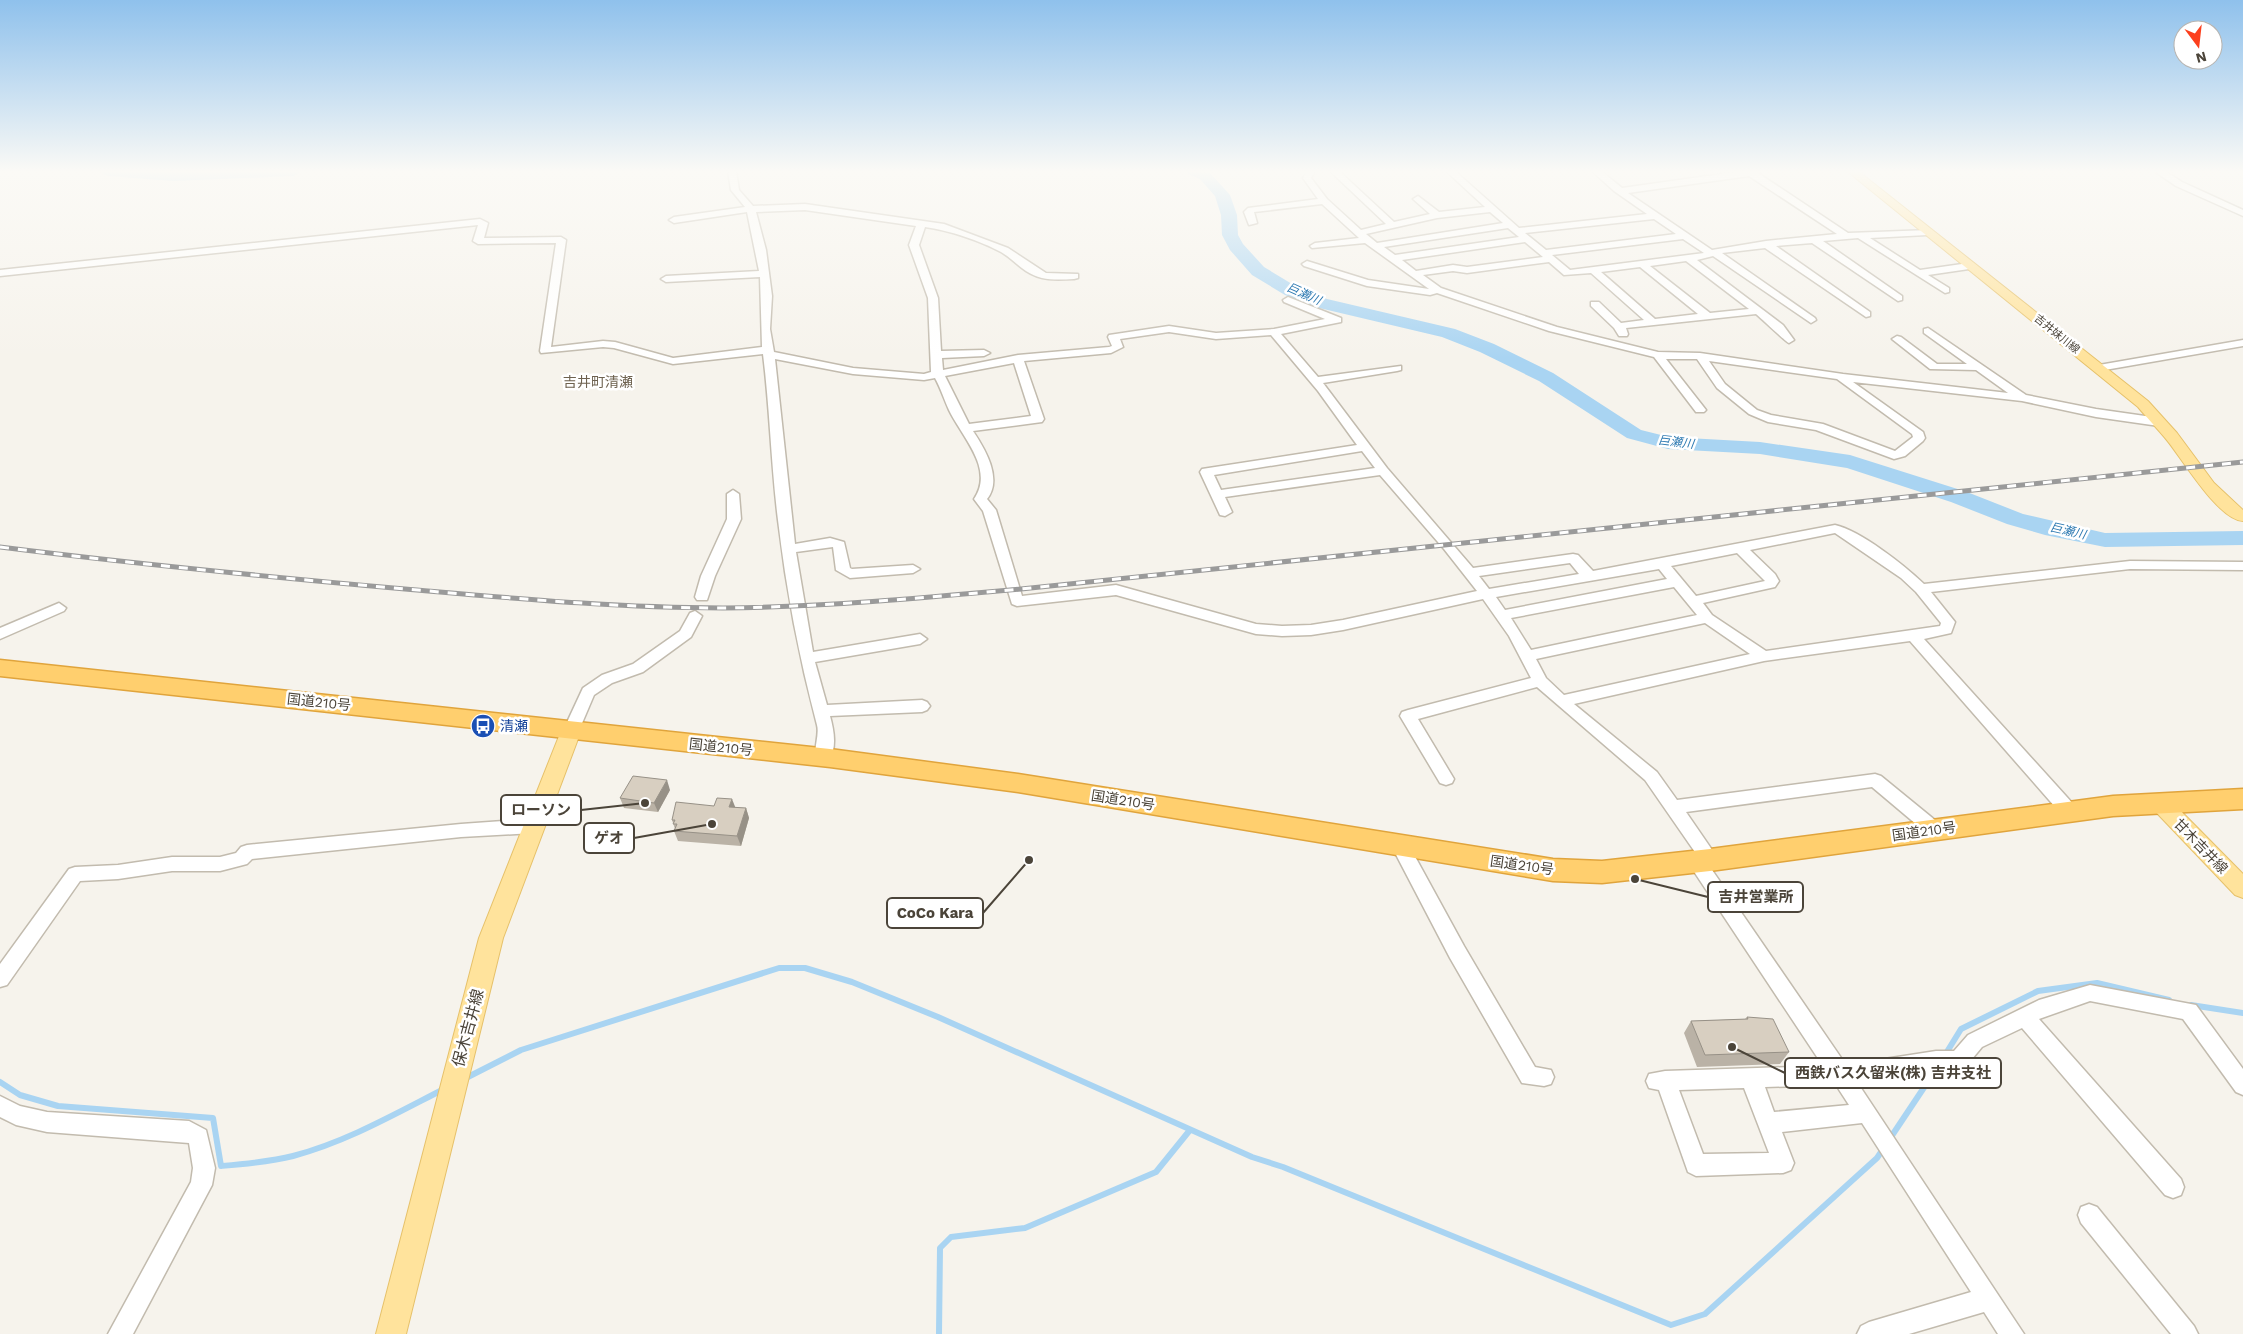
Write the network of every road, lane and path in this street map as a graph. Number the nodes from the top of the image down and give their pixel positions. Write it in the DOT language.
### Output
graph roads {
  1 [pos="374,233"];
  2 [pos="480,233"];
  3 [pos="757,233"];
  4 [pos="918,233"];
  5 [pos="963,233"];
  6 [pos="1361,233"];
  7 [pos="1378,233"];
  8 [pos="1443,233"];
  9 [pos="1519,233"];
  10 [pos="1680,233"];
  11 [pos="1842,233"];
  12 [pos="1899,233"];
  13 [pos="1929,233"];
  14 [pos="1860,235"];
  15 [pos="1684,236"];
  16 [pos="1846,236"];
  17 [pos="1367,239"];
  18 [pos="1526,239"];
  19 [pos="1813,239"];
  20 [pos="1766,244"];
  21 [pos="1315,246"];
  22 [pos="1712,253"];
  23 [pos="1547,256"];
  24 [pos="1688,258"];
  25 [pos="1391,259"];
  26 [pos="1307,264"];
  27 [pos="1642,264"];
  28 [pos="1970,266"];
  29 [pos="1594,271"];
  30 [pos="0,273"];
  31 [pos="1918,273"];
  32 [pos="764,274"];
  33 [pos="1413,274"];
  34 [pos="1074,276"];
  35 [pos="666,279"];
  36 [pos="1438,290"];
  37 [pos="1946,290"];
  38 [pos="1898,298"];
  39 [pos="1288,300"];
  40 [pos="1595,304"];
  41 [pos="1758,311"];
  42 [pos="1866,314"];
  43 [pos="1707,316"];
  44 [pos="1811,320"];
  45 [pos="1652,322"];
  46 [pos="1619,326"];
  47 [pos="1928,331"];
  48 [pos="1274,332"];
  49 [pos="1897,339"];
  50 [pos="983,340"];
  51 [pos="1789,340"];
  52 [pos="2243,343"];
  53 [pos="1624,347"];
  54 [pos="769,353"];
  55 [pos="984,353"];
  56 [pos="1658,354"];
  57 [pos="936,356"];
  58 [pos="1700,356"];
  59 [pos="1018,358"];
  60 [pos="985,365"];
  61 [pos="1977,367"];
  62 [pos="1397,368"];
  63 [pos="2099,368"];
  64 [pos="934,376"];
  65 [pos="1843,377"];
  66 [pos="1316,381"];
  67 [pos="2022,398"];
  68 [pos="1700,410"];
  69 [pos="2159,422"];
  70 [pos="966,428"];
  71 [pos="1366,447"];
  72 [pos="1383,470"];
  73 [pos="734,494"];
  74 [pos="1217,494"];
  75 [pos="1225,512"];
  76 [pos="2242,517"];
  77 [pos="1739,548"];
  78 [pos="789,549"];
  79 [pos="911,554"];
  80 [pos="1662,564"];
  81 [pos="2243,566"];
  82 [pos="1470,573"];
  83 [pos="1589,576"];
  84 [pos="1677,582"];
  85 [pos="1921,590"];
  86 [pos="1486,594"];
  87 [pos="702,597"];
  88 [pos="1693,601"];
  89 [pos="60,608"];
  90 [pos="1501,615"];
  91 [pos="695,616"];
  92 [pos="1707,618"];
  93 [pos="0,634"];
  94 [pos="1913,636"];
  95 [pos="920,639"];
  96 [pos="1526,656"];
  97 [pos="1764,656"];
  98 [pos="807,658"];
  99 [pos="0,668"];
  100 [pos="1540,681"];
  101 [pos="1561,701"];
  102 [pos="922,706"];
  103 [pos="822,711"];
  104 [pos="571,731"];
  105 [pos="823,757"];
  106 [pos="1446,779"];
  107 [pos="2243,799"];
  108 [pos="2160,803"];
  109 [pos="1675,808"];
  110 [pos="2069,811"];
  111 [pos="533,826"];
  112 [pos="1935,830"];
  113 [pos="1400,845"];
  114 [pos="1703,861"];
  115 [pos="2243,889"];
  116 [pos="0,979"];
  117 [pos="2025,1017"];
  118 [pos="1840,1075"];
  119 [pos="1544,1077"];
  120 [pos="1751,1078"];
  121 [pos="2243,1085"];
  122 [pos="0,1106"];
  123 [pos="1866,1113"];
  124 [pos="1768,1123"];
  125 [pos="2173,1187"];
  126 [pos="2089,1215"];
  127 [pos="1988,1299"];
  128 [pos="120,1334"];
  129 [pos="391,1334"];
  130 [pos="1869,1334"];
  131 [pos="2012,1334"];
  132 [pos="2186,1334"];
  1 -- 30 [label="street"];
  2 -- 54 [label="street"];
  3 -- 32 [label="street"];
  4 -- 57 [label="street"];
  5 -- 34 [label="street"];
  6 -- 17 [label="street"];
  7 -- 17 [label="street"];
  8 -- 17 [label="street"];
  9 -- 18 [label="street"];
  10 -- 15 [label="street"];
  11 -- 16 [label="street"];
  12 -- 14 [label="street"];
  13 -- 28 [label="main road, 吉井妹川線"];
  14 -- 16 [label="street"];
  14 -- 31 [label="street"];
  15 -- 22 [label="street"];
  15 -- 23 [label="street"];
  16 -- 19 [label="street"];
  17 -- 21 [label="street"];
  17 -- 25 [label="street"];
  18 -- 23 [label="street"];
  18 -- 25 [label="street"];
  19 -- 20 [label="street"];
  19 -- 38 [label="street"];
  20 -- 22 [label="street"];
  20 -- 42 [label="street"];
  22 -- 24 [label="street"];
  22 -- 44 [label="street"];
  23 -- 29 [label="street"];
  23 -- 33 [label="street"];
  24 -- 27 [label="street"];
  24 -- 41 [label="street"];
  25 -- 33 [label="street"];
  26 -- 36 [label="street"];
  27 -- 29 [label="street"];
  27 -- 43 [label="street"];
  28 -- 31 [label="street"];
  28 -- 63 [label="main road, 吉井妹川線"];
  29 -- 45 [label="street"];
  31 -- 37 [label="street"];
  32 -- 35 [label="street"];
  32 -- 54 [label="street"];
  33 -- 36 [label="street"];
  36 -- 53 [label="street"];
  39 -- 48 [label="street"];
  40 -- 46 [label="street"];
  41 -- 43 [label="street"];
  41 -- 51 [label="street"];
  43 -- 45 [label="street"];
  45 -- 46 [label="street"];
  46 -- 53 [label="street"];
  47 -- 61 [label="street"];
  48 -- 59 [label="street"];
  48 -- 66 [label="street"];
  49 -- 61 [label="street"];
  50 -- 55 [label="street"];
  52 -- 63 [label="street"];
  53 -- 56 [label="street"];
  54 -- 64 [label="street"];
  54 -- 78 [label="street"];
  55 -- 57 [label="street"];
  55 -- 60 [label="street"];
  56 -- 58 [label="street"];
  56 -- 68 [label="street"];
  57 -- 64 [label="street"];
  58 -- 65 [label="street"];
  58 -- 65 [label="street"];
  59 -- 60 [label="street"];
  59 -- 70 [label="street"];
  60 -- 64 [label="street"];
  61 -- 67 [label="street"];
  62 -- 66 [label="street"];
  63 -- 69 [label="main road, 吉井妹川線"];
  64 -- 70 [label="street"];
  65 -- 67 [label="street"];
  66 -- 71 [label="street"];
  67 -- 69 [label="street"];
  69 -- 76 [label="main road, 吉井妹川線"];
  70 -- 86 [label="street"];
  71 -- 72 [label="street"];
  71 -- 74 [label="street"];
  72 -- 74 [label="street"];
  72 -- 82 [label="street"];
  73 -- 87 [label="street"];
  74 -- 75 [label="street"];
  77 -- 80 [label="street"];
  77 -- 85 [label="street"];
  77 -- 88 [label="street"];
  78 -- 79 [label="street"];
  78 -- 98 [label="street"];
  80 -- 83 [label="street"];
  80 -- 84 [label="street"];
  81 -- 85 [label="street"];
  82 -- 83 [label="street"];
  82 -- 86 [label="street"];
  83 -- 86 [label="street"];
  84 -- 88 [label="street"];
  84 -- 90 [label="street"];
  85 -- 94 [label="street"];
  86 -- 90 [label="street"];
  88 -- 92 [label="street"];
  89 -- 93 [label="street"];
  90 -- 96 [label="street"];
  91 -- 104 [label="street"];
  92 -- 96 [label="street"];
  92 -- 97 [label="street"];
  94 -- 97 [label="street"];
  94 -- 110 [label="street"];
  95 -- 98 [label="street"];
  96 -- 100 [label="street"];
  97 -- 101 [label="street"];
  98 -- 103 [label="street"];
  99 -- 104 [label="highway, 国道210号"];
  100 -- 101 [label="street"];
  100 -- 106 [label="street"];
  101 -- 109 [label="street"];
  102 -- 103 [label="street"];
  103 -- 105 [label="street"];
  104 -- 105 [label="highway, 国道210号"];
  104 -- 111 [label="main road, 保木吉井線"];
  105 -- 113 [label="highway, 国道210号"];
  107 -- 108 [label="highway, 国道210号"];
  108 -- 110 [label="highway, 国道210号"];
  108 -- 115 [label="main road, 甘木吉井線"];
  109 -- 112 [label="street"];
  109 -- 114 [label="street"];
  110 -- 112 [label="highway, 国道210号"];
  111 -- 116 [label="street"];
  111 -- 129 [label="main road, 保木吉井線"];
  112 -- 114 [label="highway, 国道210号"];
  113 -- 114 [label="highway, 国道210号"];
  113 -- 119 [label="street"];
  114 -- 118 [label="street"];
  117 -- 118 [label="street"];
  117 -- 121 [label="street"];
  117 -- 125 [label="street"];
  118 -- 120 [label="street"];
  118 -- 123 [label="street"];
  120 -- 124 [label="street"];
  120 -- 124 [label="street"];
  122 -- 128 [label="street"];
  123 -- 124 [label="street"];
  123 -- 127 [label="street"];
  126 -- 132 [label="street"];
  127 -- 130 [label="street"];
  127 -- 131 [label="street"];
}
